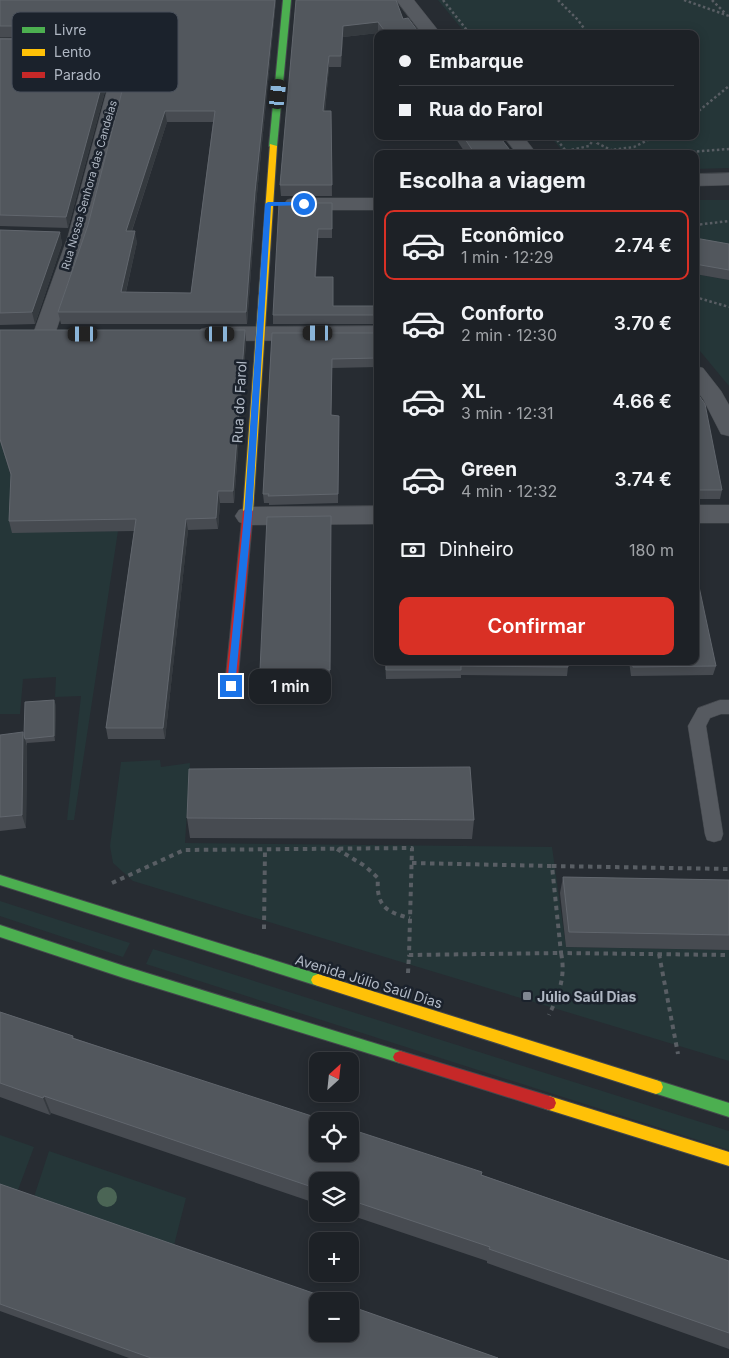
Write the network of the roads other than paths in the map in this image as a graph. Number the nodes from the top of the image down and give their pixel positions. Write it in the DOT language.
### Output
graph roads {
  1 [pos="287,0"];
  2 [pos="405,0"];
  3 [pos="429,30"];
  4 [pos="113,92"];
  5 [pos="516,140"];
  6 [pos="524,150"];
  7 [pos="729,179"];
  8 [pos="699,180"];
  9 [pos="268,204"];
  10 [pos="374,204"];
  11 [pos="374,333"];
  12 [pos="45,334"];
  13 [pos="190,334"];
  14 [pos="258,334"];
  15 [pos="699,378"];
  16 [pos="729,428"];
  17 [pos="699,514"];
  18 [pos="729,514"];
  19 [pos="248,516"];
  20 [pos="374,516"];
  21 [pos="231,686"];
  22 [pos="729,707"];
  23 [pos="714,834"];
  24 [pos="0,880"];
  25 [pos="0,931"];
  26 [pos="729,1110"];
  27 [pos="729,1159"];
  1 -- 9 [label="street, Rua do Farol"];
  2 -- 3 [label="street"];
  4 -- 12 [label="street, Rua Nossa Senhora das Candeias"];
  5 -- 6 [label="street"];
  7 -- 8 [label="street"];
  9 -- 10 [label="street"];
  9 -- 14 [label="street, Rua do Farol"];
  11 -- 14 [label="street"];
  13 -- 14 [label="street"];
  14 -- 19 [label="street, Rua do Farol"];
  15 -- 16 [label="street"];
  17 -- 18 [label="street"];
  19 -- 20 [label="street"];
  19 -- 21 [label="street, Rua do Farol"];
  22 -- 23 [label="lane"];
  24 -- 26 [label="street, Avenida Júlio Saúl Dias"];
  25 -- 27 [label="street"];
}
